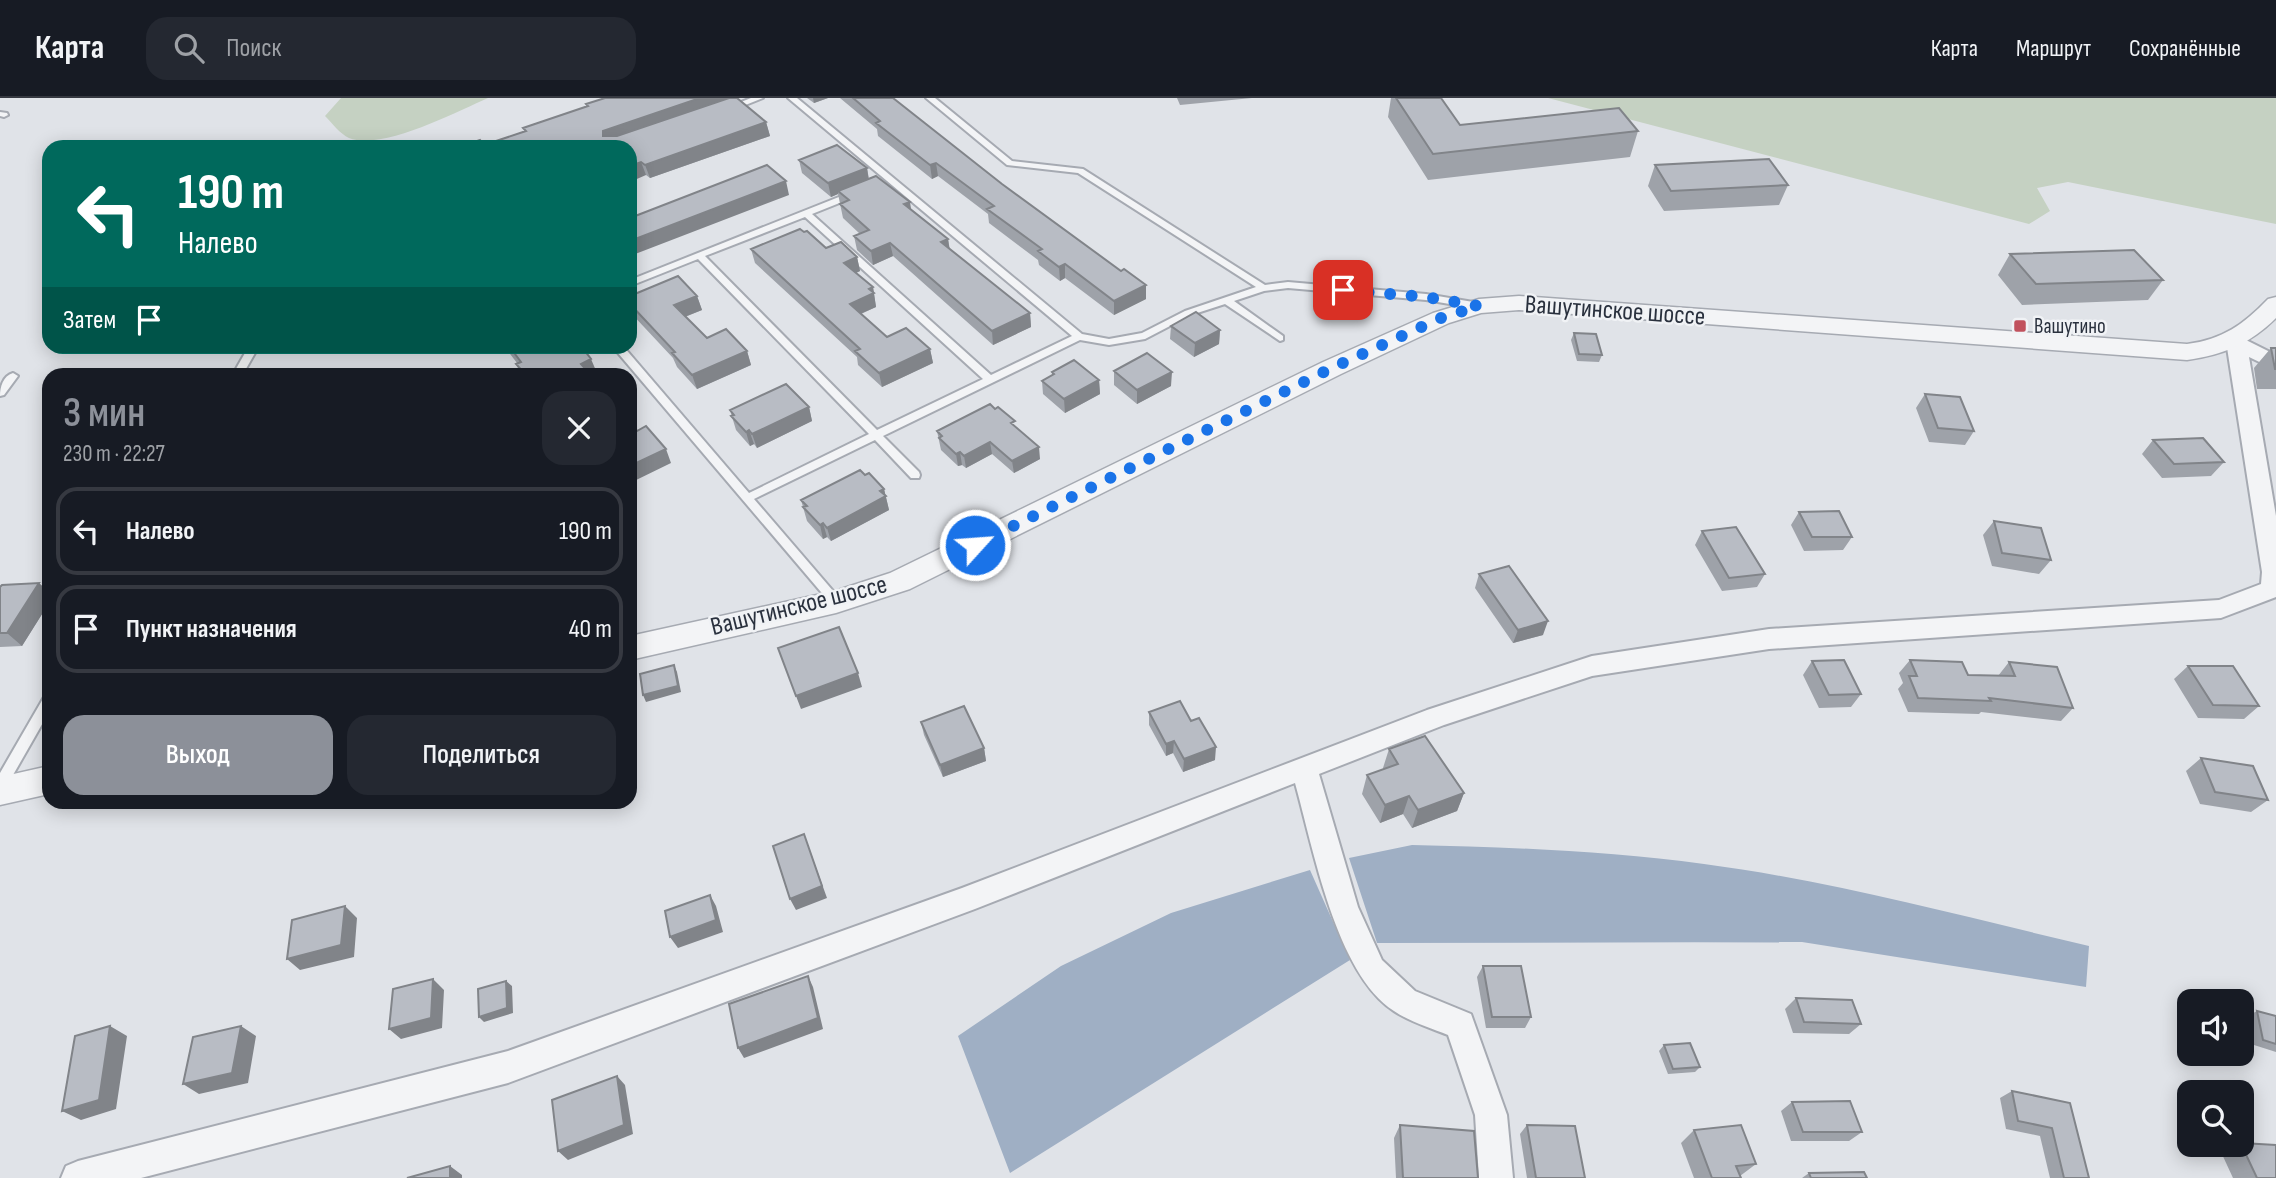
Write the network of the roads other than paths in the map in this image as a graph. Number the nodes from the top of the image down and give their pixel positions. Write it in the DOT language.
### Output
graph roads {
  1 [pos="759,98"];
  2 [pos="793,98"];
  3 [pos="930,98"];
  4 [pos="719,112"];
  5 [pos="890,179"];
  6 [pos="878,184"];
  7 [pos="866,189"];
  8 [pos="806,212"];
  9 [pos="699,255"];
  10 [pos="637,280"];
  11 [pos="1263,288"];
  12 [pos="1228,302"];
  13 [pos="2276,304"];
  14 [pos="1479,306"];
  15 [pos="1079,337"];
  16 [pos="1280,338"];
  17 [pos="2236,341"];
  18 [pos="624,354"];
  19 [pos="2276,364"];
  20 [pos="636,368"];
  21 [pos="637,369"];
  22 [pos="13,376"];
  23 [pos="990,380"];
  24 [pos="0,393"];
  25 [pos="876,436"];
  26 [pos="915,475"];
  27 [pos="747,498"];
  28 [pos="836,602"];
  29 [pos="637,646"];
  30 [pos="42,713"];
  31 [pos="1305,770"];
  32 [pos="42,782"];
  33 [pos="0,785"];
  34 [pos="0,791"];
  35 [pos="78,1178"];
  36 [pos="1496,1178"];
  1 -- 4 [label="lane"];
  2 -- 5 [label="lane"];
  3 -- 11 [label="lane"];
  5 -- 6 [label="lane"];
  5 -- 15 [label="lane"];
  7 -- 8 [label="lane"];
  8 -- 9 [label="lane"];
  8 -- 23 [label="lane"];
  9 -- 10 [label="lane"];
  9 -- 25 [label="lane"];
  11 -- 12 [label="lane"];
  11 -- 14 [label="lane"];
  12 -- 15 [label="lane"];
  12 -- 16 [label="lane"];
  13 -- 17 [label="street, Вашутинское шоссе"];
  14 -- 17 [label="street, Вашутинское шоссе"];
  14 -- 28 [label="street, Вашутинское шоссе"];
  15 -- 23 [label="lane"];
  17 -- 19 [label="street"];
  17 -- 31 [label="street"];
  18 -- 20 [label="lane"];
  21 -- 27 [label="lane"];
  22 -- 24 [label="lane"];
  23 -- 25 [label="lane"];
  25 -- 26 [label="lane"];
  25 -- 27 [label="lane"];
  27 -- 28 [label="lane"];
  28 -- 29 [label="street, Вашутинское шоссе"];
  30 -- 33 [label="lane"];
  31 -- 35 [label="street"];
  31 -- 36 [label="street"];
  32 -- 34 [label="street"];
}
